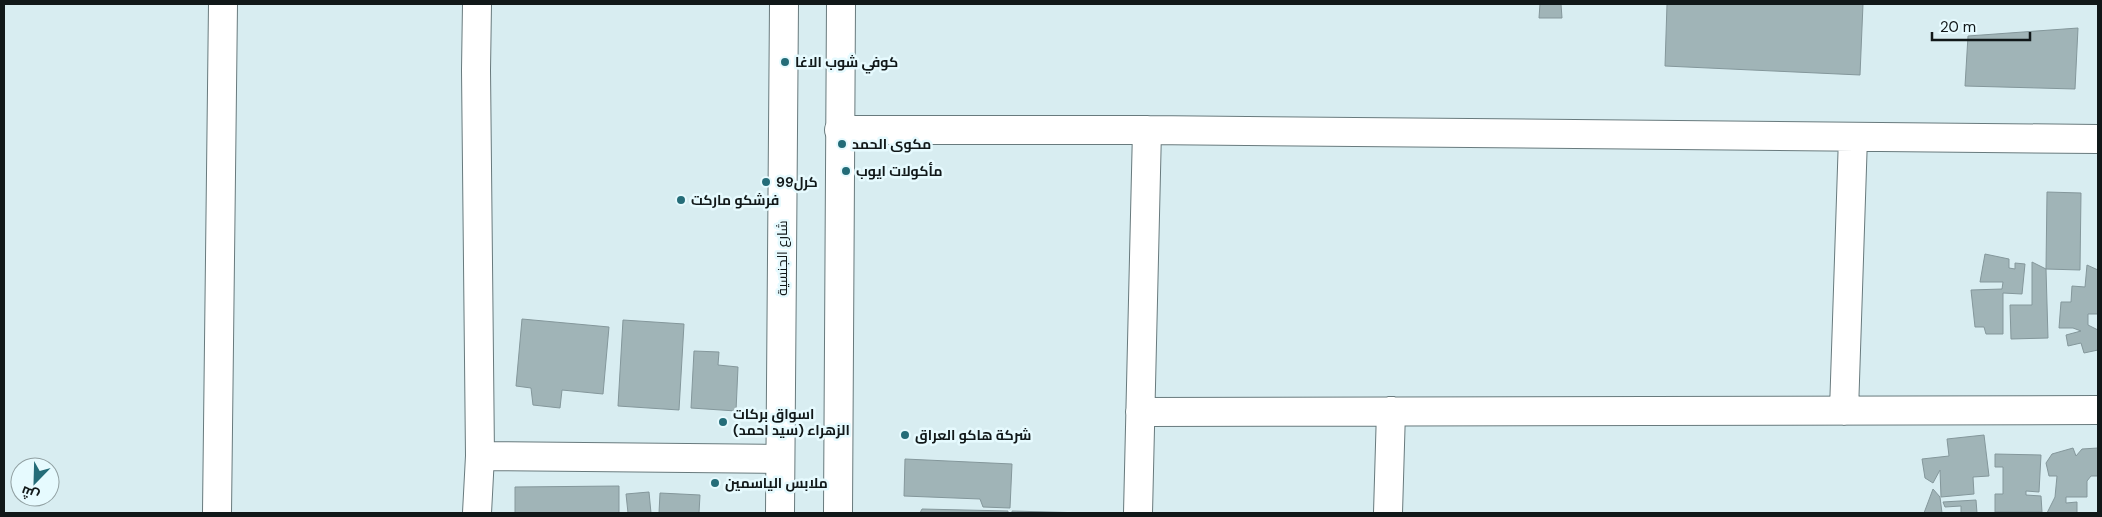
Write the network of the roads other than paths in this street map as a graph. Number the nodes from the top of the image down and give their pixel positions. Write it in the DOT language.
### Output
graph roads {
  1 [pos="223,4"];
  2 [pos="477,4"];
  3 [pos="784,4"];
  4 [pos="841,4"];
  5 [pos="840,130"];
  6 [pos="1147,130"];
  7 [pos="1853,137"];
  8 [pos="2098,139"];
  9 [pos="2098,410"];
  10 [pos="1391,411"];
  11 [pos="1844,411"];
  12 [pos="1140,412"];
  13 [pos="480,456"];
  14 [pos="780,459"];
  15 [pos="217,513"];
  16 [pos="477,513"];
  17 [pos="780,513"];
  18 [pos="838,513"];
  19 [pos="1138,513"];
  20 [pos="1388,513"];
  1 -- 15 [label="street"];
  2 -- 13 [label="street"];
  3 -- 14 [label="street, شارع الجنسية"];
  4 -- 5 [label="street"];
  5 -- 6 [label="street"];
  5 -- 18 [label="street"];
  6 -- 7 [label="street"];
  6 -- 12 [label="street"];
  7 -- 8 [label="street"];
  7 -- 11 [label="street"];
  9 -- 11 [label="street"];
  10 -- 11 [label="street"];
  10 -- 12 [label="street"];
  10 -- 20 [label="street"];
  12 -- 19 [label="street"];
  13 -- 14 [label="street"];
  13 -- 16 [label="street"];
  14 -- 17 [label="street, شارع الجنسية"];
}
